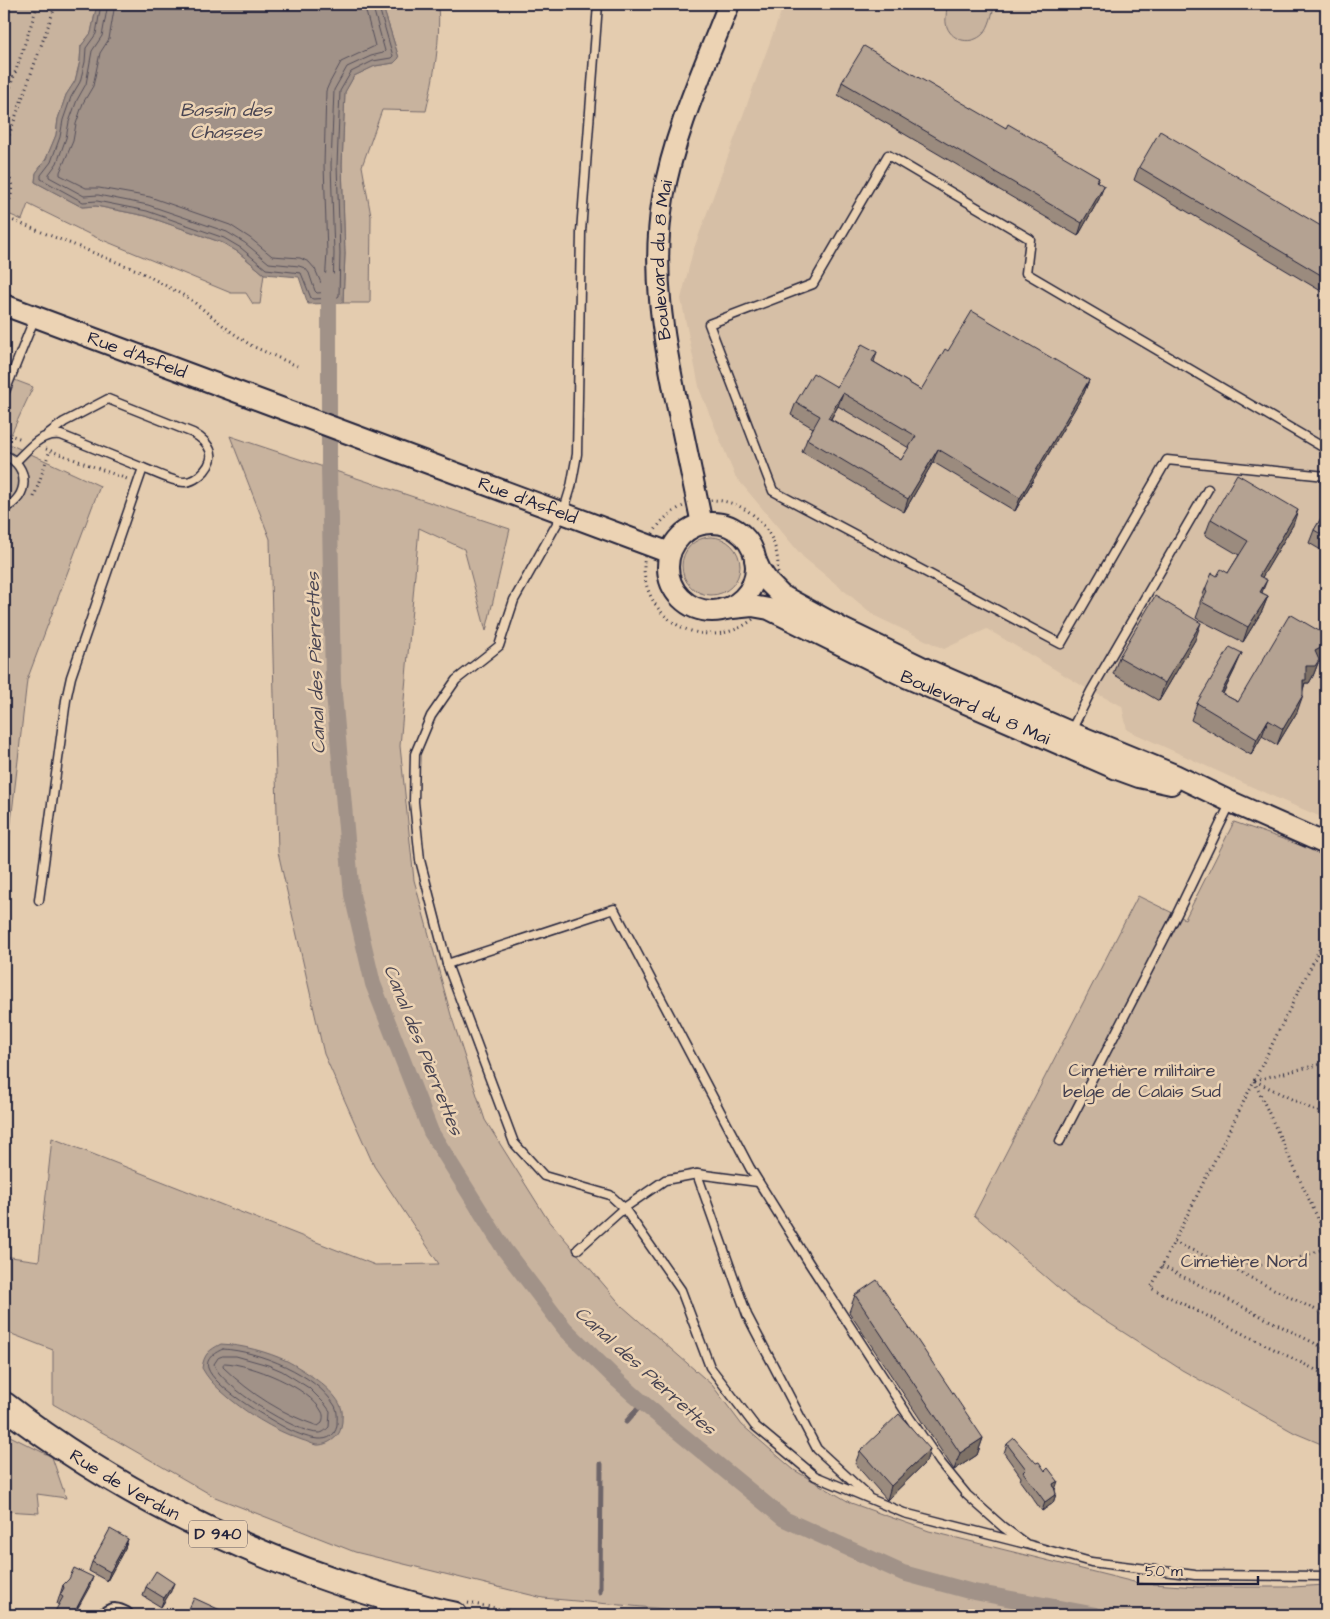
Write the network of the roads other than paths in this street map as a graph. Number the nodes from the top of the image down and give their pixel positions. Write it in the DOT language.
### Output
graph roads {
  1 [pos="598,4"];
  2 [pos="729,4"];
  3 [pos="4,305"];
  4 [pos="35,316"];
  5 [pos="4,394"];
  6 [pos="48,434"];
  7 [pos="1326,449"];
  8 [pos="4,456"];
  9 [pos="15,462"];
  10 [pos="144,468"];
  11 [pos="1326,476"];
  12 [pos="1208,489"];
  13 [pos="4,508"];
  14 [pos="563,513"];
  15 [pos="702,524"];
  16 [pos="670,553"];
  17 [pos="755,559"];
  18 [pos="724,609"];
  19 [pos="1067,739"];
  20 [pos="1231,802"];
  21 [pos="1326,844"];
  22 [pos="39,900"];
  23 [pos="447,964"];
  24 [pos="1060,1141"];
  25 [pos="697,1174"];
  26 [pos="758,1182"];
  27 [pos="624,1208"];
  28 [pos="578,1248"];
  29 [pos="4,1405"];
  30 [pos="872,1500"];
  31 [pos="1026,1544"];
  32 [pos="1326,1576"];
  33 [pos="459,1608"];
  34 [pos="106,1615"];
  35 [pos="125,1615"];
  1 -- 14 [label="lane"];
  2 -- 15 [label="street, Boulevard du 8 Mai"];
  3 -- 4 [label="street, Rue d'Asfeld"];
  4 -- 5 [label="lane"];
  4 -- 14 [label="street, Rue d'Asfeld"];
  6 -- 9 [label="lane"];
  6 -- 10 [label="lane"];
  6 -- 10 [label="lane"];
  7 -- 11 [label="lane"];
  8 -- 9 [label="lane"];
  9 -- 13 [label="lane"];
  10 -- 22 [label="lane"];
  12 -- 19 [label="lane"];
  14 -- 16 [label="street, Rue d'Asfeld"];
  14 -- 23 [label="lane"];
  15 -- 16 [label="street"];
  15 -- 17 [label="street"];
  16 -- 18 [label="street"];
  17 -- 18 [label="street"];
  17 -- 19 [label="street, Boulevard du 8 Mai"];
  18 -- 19 [label="street, Boulevard du 8 Mai"];
  19 -- 20 [label="street, Boulevard du 8 Mai"];
  20 -- 21 [label="street, Boulevard du 8 Mai"];
  20 -- 24 [label="lane"];
  23 -- 26 [label="lane"];
  23 -- 27 [label="lane"];
  25 -- 26 [label="lane"];
  25 -- 27 [label="lane"];
  25 -- 30 [label="lane"];
  26 -- 31 [label="lane"];
  27 -- 28 [label="lane"];
  27 -- 30 [label="lane"];
  29 -- 33 [label="main road, Rue de Verdun / D 940"];
  30 -- 31 [label="lane"];
  31 -- 32 [label="lane"];
  34 -- 35 [label="street"];
}
